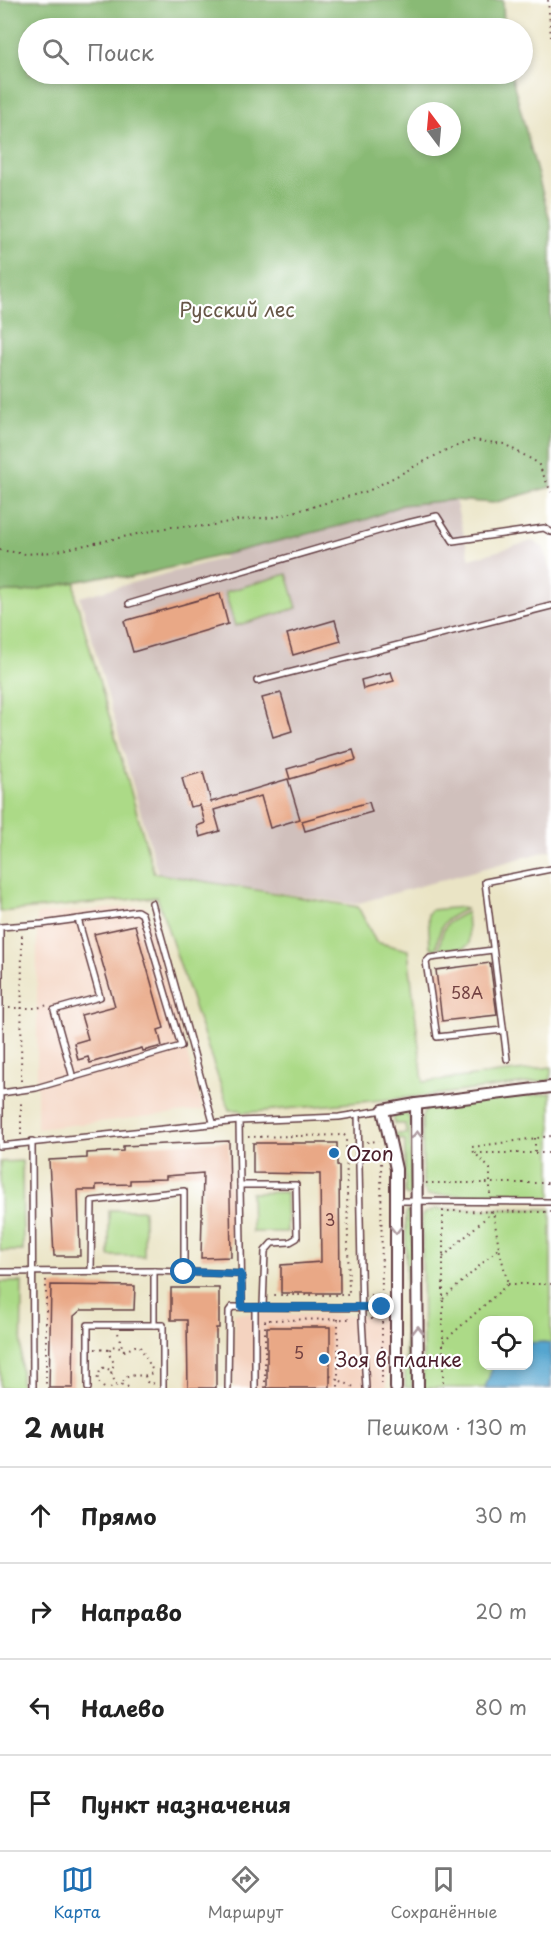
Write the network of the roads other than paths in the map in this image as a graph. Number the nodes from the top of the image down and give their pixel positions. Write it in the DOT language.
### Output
graph roads {
  1 [pos="551,532"];
  2 [pos="129,604"];
  3 [pos="551,606"];
  4 [pos="257,681"];
  5 [pos="551,869"];
  6 [pos="152,903"];
  7 [pos="78,919"];
  8 [pos="493,950"];
  9 [pos="0,952"];
  10 [pos="0,1008"];
  11 [pos="503,1030"];
  12 [pos="507,1059"];
  13 [pos="73,1078"];
  14 [pos="551,1087"];
  15 [pos="1,1093"];
  16 [pos="416,1104"];
  17 [pos="383,1110"];
  18 [pos="358,1114"];
  19 [pos="239,1121"];
  20 [pos="213,1122"];
  21 [pos="32,1142"];
  22 [pos="0,1146"];
  23 [pos="240,1185"];
  24 [pos="396,1201"];
  25 [pos="418,1201"];
  26 [pos="551,1202"];
  27 [pos="33,1271"];
  28 [pos="91,1271"];
  29 [pos="154,1271"];
  30 [pos="0,1272"];
  31 [pos="184,1272"];
  32 [pos="241,1274"];
  33 [pos="242,1307"];
  34 [pos="255,1307"];
  35 [pos="263,1307"];
  36 [pos="362,1307"];
  37 [pos="396,1308"];
  38 [pos="154,1325"];
  39 [pos="163,1386"];
  40 [pos="33,1388"];
  41 [pos="88,1388"];
  42 [pos="228,1388"];
  43 [pos="255,1388"];
  44 [pos="366,1388"];
  45 [pos="396,1388"];
  46 [pos="418,1388"];
  1 -- 2 [label="lane"];
  3 -- 4 [label="lane"];
  5 -- 8 [label="lane"];
  6 -- 20 [label="lane"];
  7 -- 9 [label="lane"];
  7 -- 13 [label="lane"];
  7 -- 13 [label="lane"];
  8 -- 11 [label="lane"];
  8 -- 11 [label="lane"];
  9 -- 10 [label="lane"];
  10 -- 15 [label="lane"];
  11 -- 12 [label="lane"];
  13 -- 15 [label="lane"];
  14 -- 16 [label="street"];
  15 -- 22 [label="lane"];
  16 -- 17 [label="street"];
  25 -- 16 [label="street, one-way"];
  17 -- 18 [label="lane"];
  17 -- 24 [label="street"];
  18 -- 19 [label="lane"];
  18 -- 36 [label="lane"];
  19 -- 20 [label="lane"];
  19 -- 23 [label="lane"];
  20 -- 21 [label="lane"];
  21 -- 22 [label="lane"];
  21 -- 27 [label="lane"];
  23 -- 32 [label="lane"];
  23 -- 35 [label="lane"];
  24 -- 25 [label="lane"];
  24 -- 37 [label="street, one-way"];
  25 -- 26 [label="lane"];
  46 -- 25 [label="street, one-way"];
  27 -- 28 [label="lane"];
  27 -- 30 [label="lane"];
  27 -- 40 [label="lane"];
  28 -- 29 [label="lane"];
  28 -- 31 [label="lane"];
  29 -- 31 [label="lane"];
  29 -- 38 [label="lane"];
  31 -- 32 [label="lane"];
  32 -- 33 [label="lane"];
  33 -- 34 [label="lane"];
  33 -- 42 [label="lane"];
  34 -- 35 [label="lane"];
  34 -- 43 [label="lane"];
  35 -- 36 [label="lane"];
  36 -- 37 [label="lane"];
  36 -- 44 [label="lane"];
  37 -- 45 [label="street"];
  38 -- 39 [label="lane"];
  38 -- 41 [label="lane"];
}
